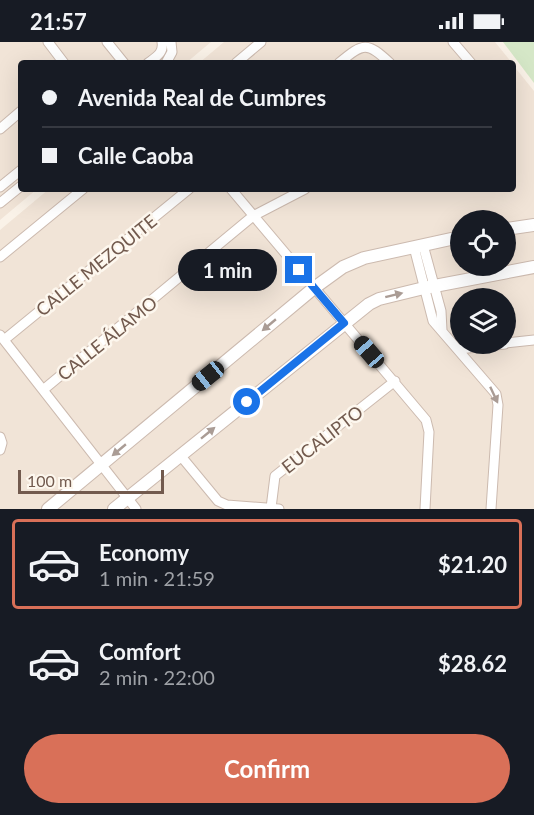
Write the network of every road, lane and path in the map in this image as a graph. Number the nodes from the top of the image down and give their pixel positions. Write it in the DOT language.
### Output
graph roads {
  1 [pos="48,42"];
  2 [pos="106,42"];
  3 [pos="261,42"];
  4 [pos="453,42"];
  5 [pos="167,46"];
  6 [pos="62,60"];
  7 [pos="121,60"];
  8 [pos="152,60"];
  9 [pos="240,60"];
  10 [pos="343,60"];
  11 [pos="388,60"];
  12 [pos="468,60"];
  13 [pos="18,114"];
  14 [pos="0,129"];
  15 [pos="18,172"];
  16 [pos="0,187"];
  17 [pos="18,188"];
  18 [pos="79,192"];
  19 [pos="185,192"];
  20 [pos="234,192"];
  21 [pos="299,192"];
  22 [pos="0,203"];
  23 [pos="254,216"];
  24 [pos="534,225"];
  25 [pos="516,228"];
  26 [pos="450,239"];
  27 [pos="418,246"];
  28 [pos="0,256"];
  29 [pos="534,267"];
  30 [pos="429,287"];
  31 [pos="314,288"];
  32 [pos="344,323"];
  33 [pos="2,337"];
  34 [pos="450,339"];
  35 [pos="534,340"];
  36 [pos="516,342"];
  37 [pos="463,354"];
  38 [pos="395,381"];
  39 [pos="43,390"];
  40 [pos="0,437"];
  41 [pos="0,450"];
  42 [pos="180,456"];
  43 [pos="101,465"];
  44 [pos="127,499"];
  45 [pos="272,508"];
  46 [pos="48,509"];
  47 [pos="114,509"];
  48 [pos="136,509"];
  49 [pos="279,509"];
  50 [pos="425,509"];
  51 [pos="491,509"];
  1 -- 6 [label="street"];
  2 -- 7 [label="street"];
  3 -- 9 [label="street"];
  4 -- 12 [label="street"];
  5 -- 8 [label="street"];
  10 -- 11 [label="street"];
  13 -- 14 [label="street"];
  15 -- 16 [label="street"];
  17 -- 22 [label="street"];
  18 -- 28 [label="street"];
  19 -- 33 [label="street, CALLE MEZQUITE"];
  20 -- 23 [label="street"];
  21 -- 23 [label="street, CALLE ÁLAMO"];
  23 -- 31 [label="street"];
  23 -- 39 [label="street, CALLE ÁLAMO"];
  24 -- 25 [label="street"];
  26 -- 27 [label="street"];
  27 -- 30 [label="street"];
  27 -- 31 [label="street"];
  29 -- 30 [label="street"];
  32 -- 30 [label="street, one-way"];
  30 -- 34 [label="street"];
  31 -- 32 [label="street"];
  31 -- 43 [label="street, one-way"];
  32 -- 38 [label="street"];
  42 -- 32 [label="street, one-way"];
  33 -- 39 [label="street"];
  35 -- 36 [label="street"];
  37 -- 51 [label="street, one-way"];
  38 -- 45 [label="street, EUCALIPTO"];
  38 -- 50 [label="street"];
  39 -- 43 [label="street"];
  40 -- 41 [label="street"];
  42 -- 44 [label="street"];
  42 -- 45 [label="street"];
  43 -- 44 [label="street"];
  43 -- 46 [label="street"];
  44 -- 47 [label="street"];
  44 -- 48 [label="street"];
  45 -- 49 [label="street"];
}
